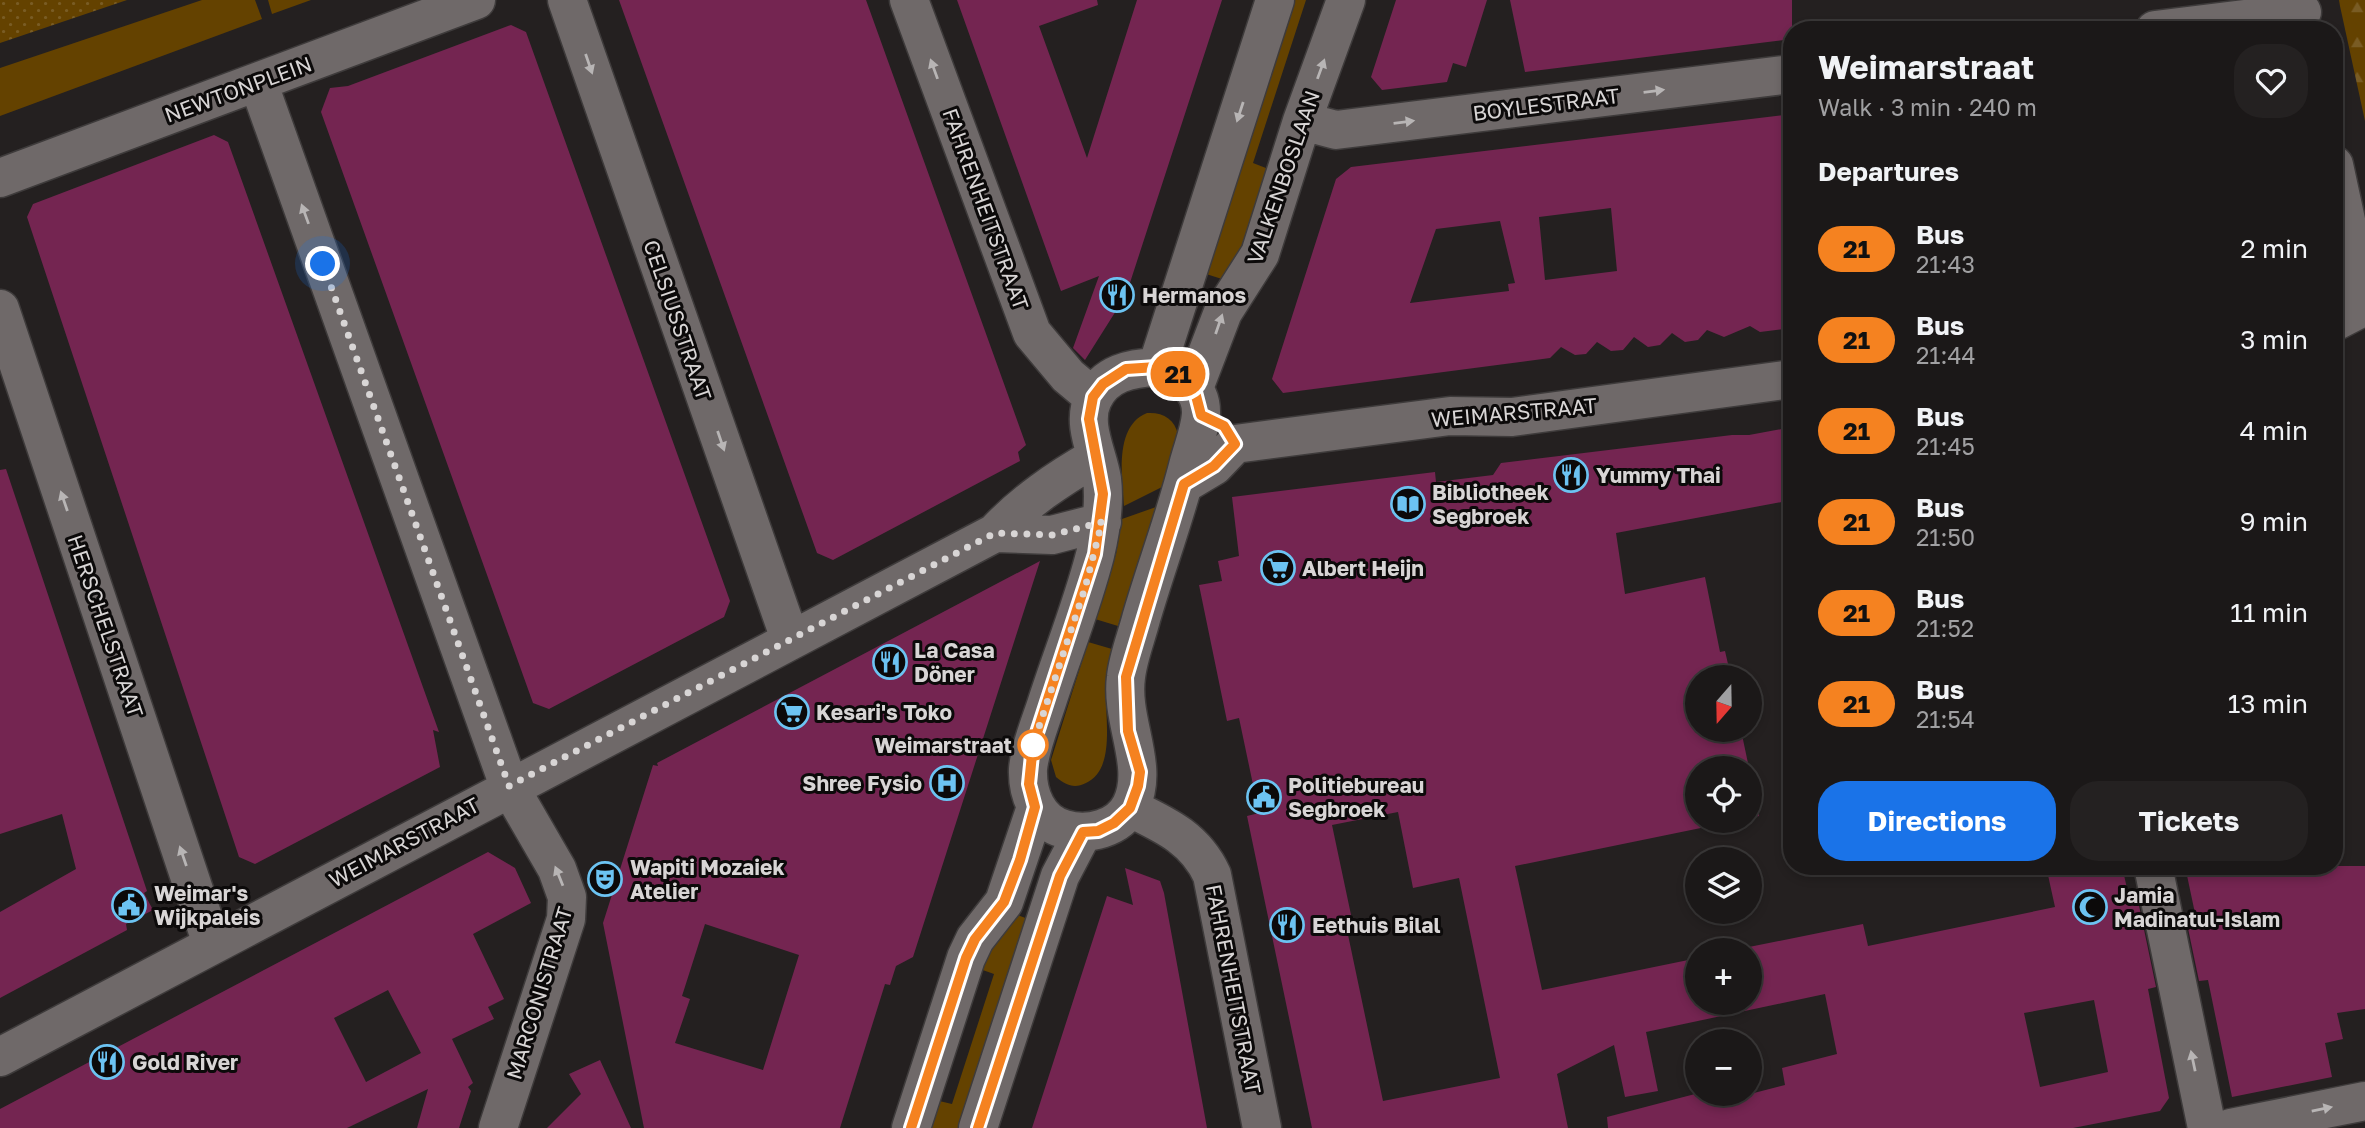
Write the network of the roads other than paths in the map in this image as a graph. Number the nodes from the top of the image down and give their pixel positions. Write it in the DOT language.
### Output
graph roads {
  1 [pos="476,0"];
  2 [pos="566,0"];
  3 [pos="909,0"];
  4 [pos="1275,0"];
  5 [pos="1346,0"];
  6 [pos="2302,14"];
  7 [pos="2238,21"];
  8 [pos="1783,75"];
  9 [pos="258,82"];
  10 [pos="1302,121"];
  11 [pos="0,178"];
  12 [pos="2343,206"];
  13 [pos="2343,302"];
  14 [pos="2365,307"];
  15 [pos="0,309"];
  16 [pos="2343,318"];
  17 [pos="1157,367"];
  18 [pos="1783,380"];
  19 [pos="1093,397"];
  20 [pos="1198,401"];
  21 [pos="1235,444"];
  22 [pos="1096,457"];
  23 [pos="1184,484"];
  24 [pos="1102,522"];
  25 [pos="995,533"];
  26 [pos="790,639"];
  27 [pos="509,786"];
  28 [pos="1035,807"];
  29 [pos="1130,808"];
  30 [pos="1083,832"];
  31 [pos="2155,875"];
  32 [pos="212,944"];
  33 [pos="0,1057"];
  34 [pos="2365,1101"];
  35 [pos="498,1128"];
  36 [pos="911,1128"];
  37 [pos="978,1128"];
  38 [pos="1262,1128"];
  39 [pos="2207,1128"];
  40 [pos="2231,1128"];
  1 -- 9 [label="street, NEWTONPLEIN"];
  2 -- 26 [label="street, CELSIUSSTRAAT, one-way"];
  19 -- 3 [label="street, FAHRENHEITSTRAAT, one-way"];
  4 -- 17 [label="street, one-way"];
  10 -- 5 [label="street, VALKENBOSLAAN, one-way"];
  6 -- 7 [label="street"];
  10 -- 8 [label="street, BOYLESTRAAT, one-way"];
  9 -- 11 [label="street, NEWTONPLEIN"];
  27 -- 9 [label="street, MARCONISTRAAT, one-way"];
  20 -- 10 [label="street, VALKENBOSLAAN, one-way"];
  12 -- 14 [label="street"];
  13 -- 14 [label="street"];
  14 -- 16 [label="street"];
  32 -- 15 [label="street, HERSCHELSTRAAT, one-way"];
  17 -- 19 [label="street"];
  17 -- 20 [label="street"];
  18 -- 21 [label="street, WEIMARSTRAAT"];
  19 -- 22 [label="street"];
  20 -- 21 [label="street"];
  20 -- 23 [label="street, VALKENBOSLAAN"];
  21 -- 23 [label="street"];
  22 -- 24 [label="street"];
  22 -- 25 [label="street, WEIMARSTRAAT"];
  23 -- 29 [label="street, VALKENBOSLAAN"];
  24 -- 25 [label="street, WEIMARSTRAAT"];
  24 -- 28 [label="street"];
  25 -- 26 [label="street, WEIMARSTRAAT"];
  26 -- 27 [label="street, WEIMARSTRAAT"];
  27 -- 32 [label="street, WEIMARSTRAAT"];
  35 -- 27 [label="street, MARCONISTRAAT, one-way"];
  28 -- 30 [label="street"];
  28 -- 36 [label="street"];
  29 -- 30 [label="street"];
  29 -- 38 [label="street, FAHRENHEITSTRAAT"];
  30 -- 37 [label="street"];
  39 -- 31 [label="street, one-way"];
  32 -- 33 [label="street, WEIMARSTRAAT"];
  40 -- 34 [label="street, one-way"];
}
